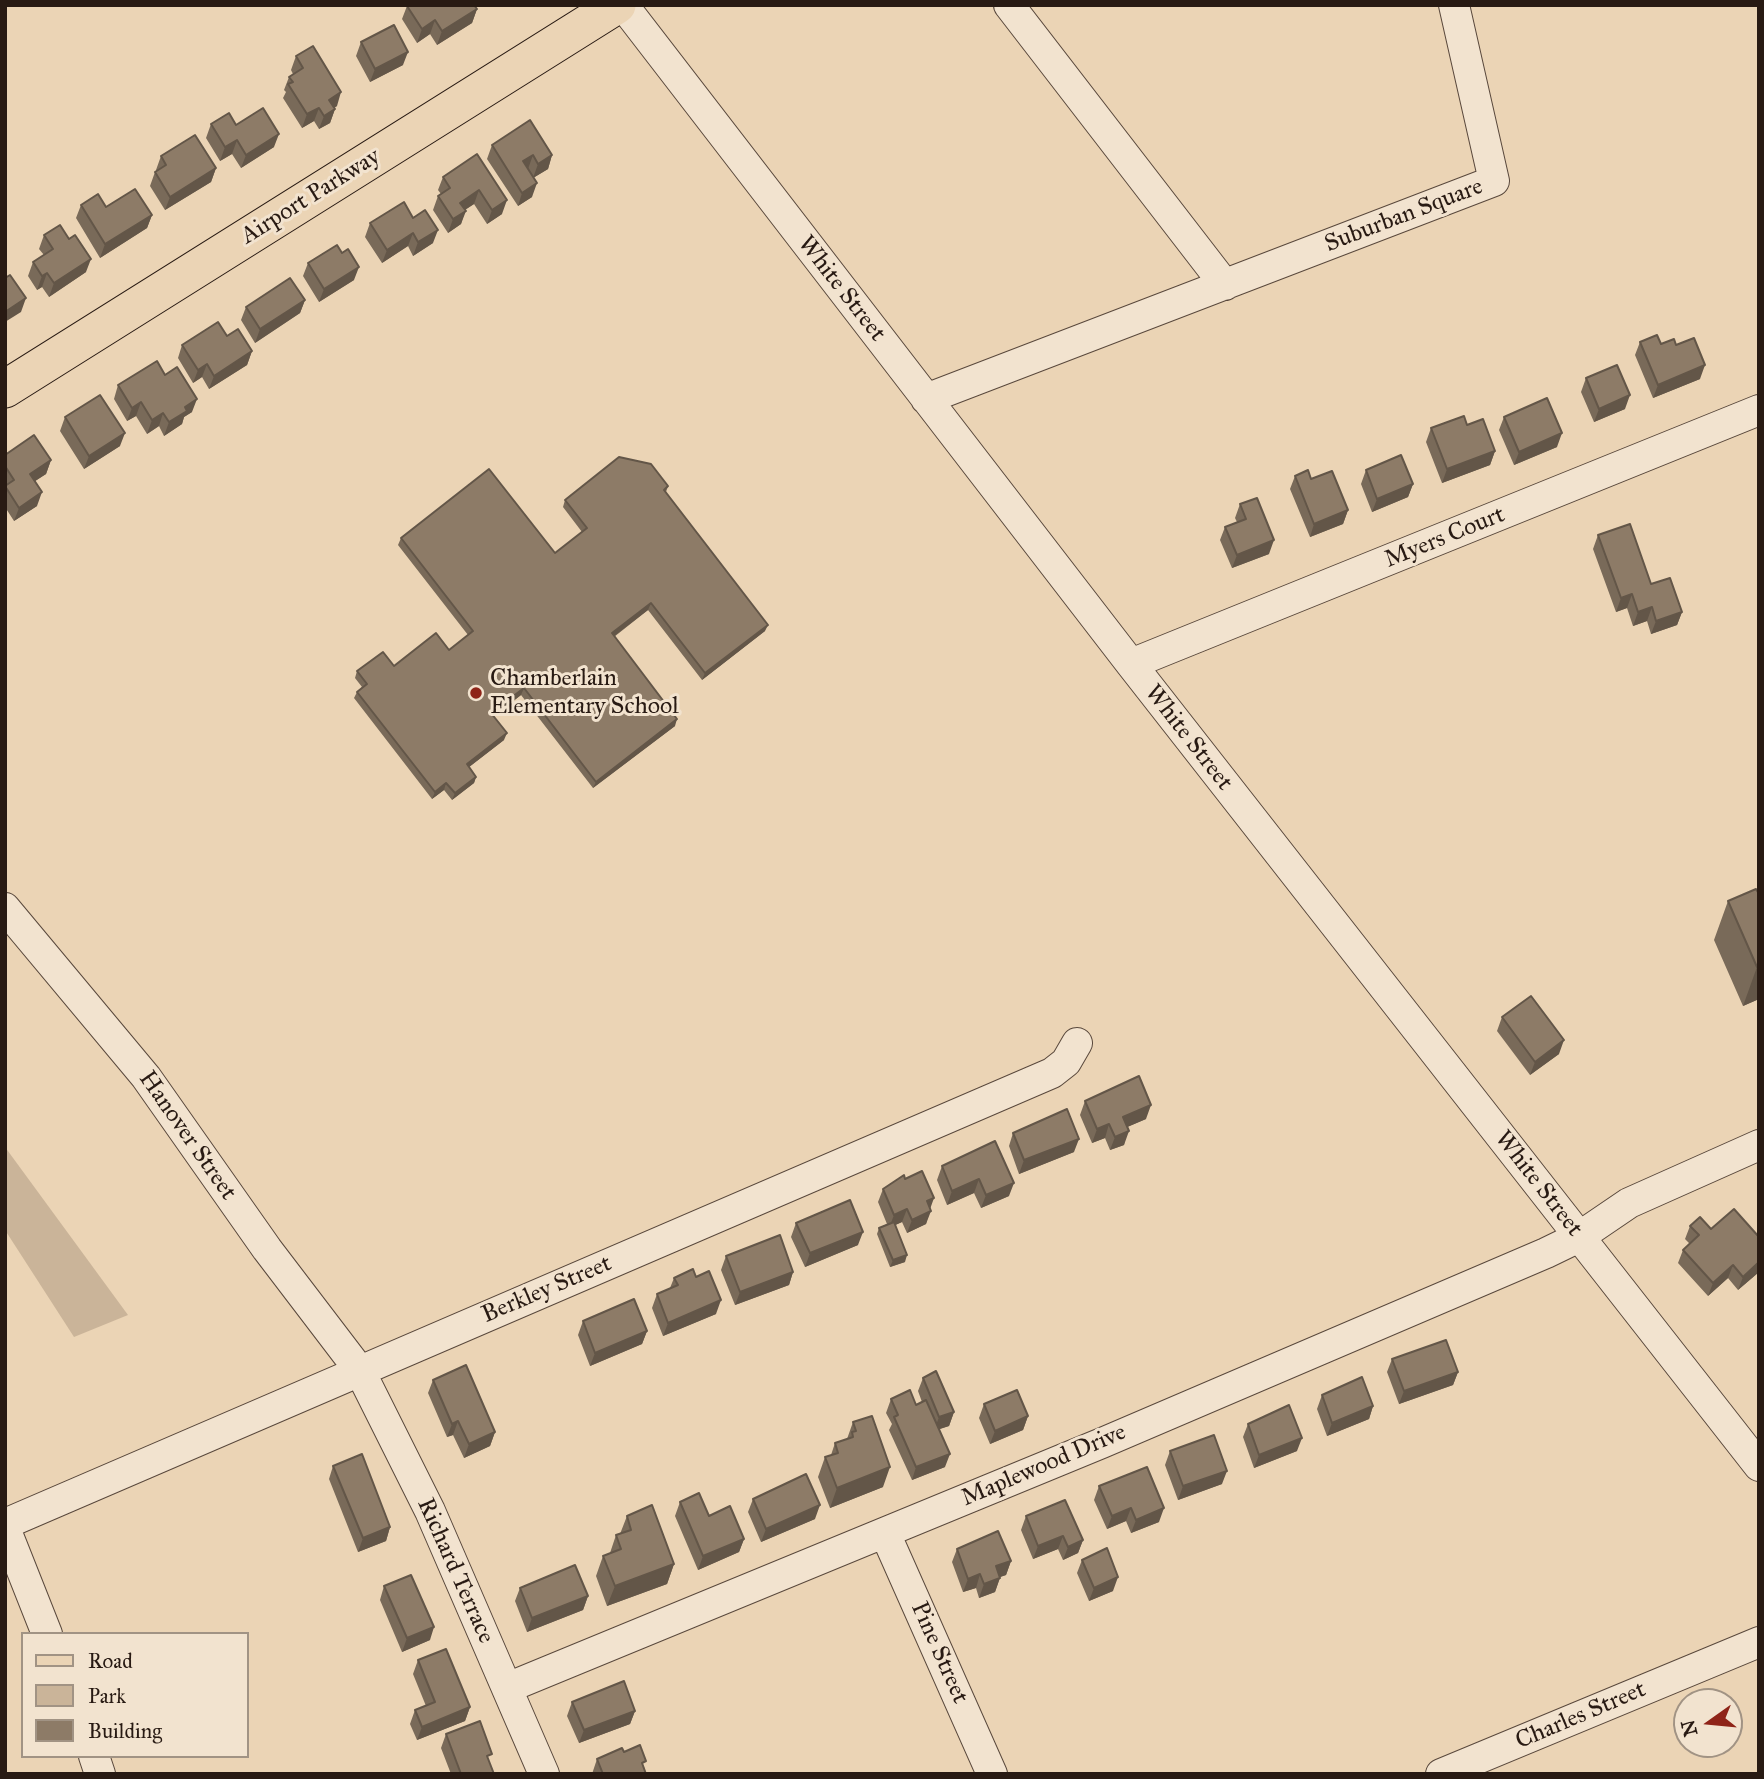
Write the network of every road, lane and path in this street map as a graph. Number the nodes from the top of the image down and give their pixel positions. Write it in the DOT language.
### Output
graph roads {
  1 [pos="617,5"];
  2 [pos="623,5"];
  3 [pos="1009,5"];
  4 [pos="1454,5"];
  5 [pos="1225,285"];
  6 [pos="5,389"];
  7 [pos="926,399"];
  8 [pos="1759,410"];
  9 [pos="1131,664"];
  10 [pos="5,908"];
  11 [pos="1077,1043"];
  12 [pos="1759,1145"];
  13 [pos="1579,1237"];
  14 [pos="360,1371"];
  15 [pos="1759,1466"];
  16 [pos="5,1526"];
  17 [pos="885,1533"];
  18 [pos="46,1632"];
  19 [pos="1759,1642"];
  20 [pos="507,1688"];
  21 [pos="544,1774"];
  22 [pos="992,1774"];
  23 [pos="1441,1774"];
  1 -- 6 [label="main road, Airport Parkway"];
  2 -- 7 [label="street, White Street"];
  3 -- 5 [label="street"];
  4 -- 5 [label="street, Suburban Square"];
  5 -- 7 [label="street, Suburban Square"];
  7 -- 9 [label="street, White Street"];
  8 -- 9 [label="street, Myers Court"];
  9 -- 13 [label="street, White Street"];
  10 -- 14 [label="street, Hanover Street"];
  11 -- 14 [label="street, Berkley Street"];
  12 -- 13 [label="street, Maplewood Drive"];
  13 -- 15 [label="street, White Street"];
  13 -- 17 [label="street, Maplewood Drive"];
  14 -- 16 [label="street, Berkley Street"];
  14 -- 20 [label="street, Richard Terrace"];
  16 -- 18 [label="street"];
  17 -- 20 [label="street, Maplewood Drive"];
  17 -- 22 [label="street, Pine Street"];
  19 -- 23 [label="street, Charles Street"];
  20 -- 21 [label="street, Richard Terrace"];
}
